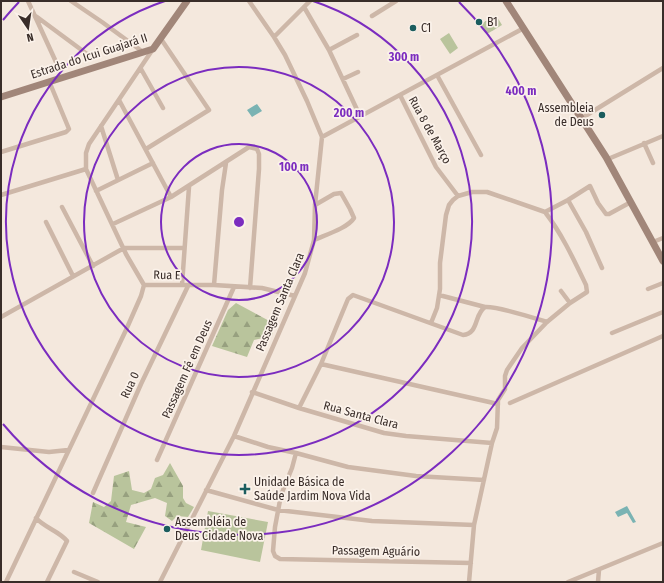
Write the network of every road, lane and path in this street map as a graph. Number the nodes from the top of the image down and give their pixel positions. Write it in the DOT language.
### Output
graph roads {
  1 [pos="28,1"];
  2 [pos="71,1"];
  3 [pos="187,1"];
  4 [pos="248,1"];
  5 [pos="310,1"];
  6 [pos="396,1"];
  7 [pos="506,1"];
  8 [pos="304,7"];
  9 [pos="36,16"];
  10 [pos="372,16"];
  11 [pos="524,28"];
  12 [pos="357,35"];
  13 [pos="274,37"];
  14 [pos="161,39"];
  15 [pos="329,50"];
  16 [pos="87,54"];
  17 [pos="145,55"];
  18 [pos="56,62"];
  19 [pos="141,68"];
  20 [pos="663,68"];
  21 [pos="358,72"];
  22 [pos="437,75"];
  23 [pos="343,79"];
  24 [pos="49,81"];
  25 [pos="400,95"];
  26 [pos="1,97"];
  27 [pos="119,100"];
  28 [pos="163,108"];
  29 [pos="360,116"];
  30 [pos="582,118"];
  31 [pos="101,126"];
  32 [pos="663,136"];
  33 [pos="322,137"];
  34 [pos="644,143"];
  35 [pos="146,149"];
  36 [pos="1,152"];
  37 [pos="481,155"];
  38 [pos="608,160"];
  39 [pos="153,162"];
  40 [pos="226,162"];
  41 [pos="653,163"];
  42 [pos="86,170"];
  43 [pos="118,180"];
  44 [pos="189,187"];
  45 [pos="96,191"];
  46 [pos="1,195"];
  47 [pos="458,196"];
  48 [pos="171,197"];
  49 [pos="568,200"];
  50 [pos="632,202"];
  51 [pos="315,205"];
  52 [pos="62,207"];
  53 [pos="545,212"];
  54 [pos="46,222"];
  55 [pos="113,224"];
  56 [pos="663,238"];
  57 [pos="314,240"];
  58 [pos="653,242"];
  59 [pos="124,248"];
  60 [pos="184,248"];
  61 [pos="663,261"];
  62 [pos="93,266"];
  63 [pos="602,268"];
  64 [pos="73,276"];
  65 [pos="663,283"];
  66 [pos="144,285"];
  67 [pos="182,285"];
  68 [pos="214,285"];
  69 [pos="188,286"];
  70 [pos="234,287"];
  71 [pos="250,288"];
  72 [pos="648,289"];
  73 [pos="561,291"];
  74 [pos="439,295"];
  75 [pos="295,296"];
  76 [pos="570,303"];
  77 [pos="485,307"];
  78 [pos="663,312"];
  79 [pos="1,317"];
  80 [pos="547,322"];
  81 [pos="431,323"];
  82 [pos="612,334"];
  83 [pos="663,336"];
  84 [pos="321,364"];
  85 [pos="252,392"];
  86 [pos="510,403"];
  87 [pos="498,404"];
  88 [pos="299,408"];
  89 [pos="234,436"];
  90 [pos="492,443"];
  91 [pos="1,447"];
  92 [pos="68,450"];
  93 [pos="296,453"];
  94 [pos="157,460"];
  95 [pos="484,480"];
  96 [pos="206,490"];
  97 [pos="93,493"];
  98 [pos="278,510"];
  99 [pos="36,518"];
  100 [pos="474,525"];
  101 [pos="663,543"];
  102 [pos="471,563"];
  103 [pos="599,570"];
  104 [pos="74,572"];
  105 [pos="6,582"];
  106 [pos="47,582"];
  107 [pos="98,582"];
  108 [pos="160,582"];
  109 [pos="469,582"];
  110 [pos="568,582"];
  111 [pos="598,582"];
  1 -- 9 [label="street"];
  2 -- 17 [label="street"];
  3 -- 14 [label="main road, Estrada do Icui Guajará II"];
  4 -- 13 [label="street, Passagem Santa Clara"];
  5 -- 8 [label="street"];
  6 -- 10 [label="street"];
  7 -- 11 [label="main road"];
  8 -- 13 [label="street"];
  8 -- 15 [label="street"];
  9 -- 16 [label="street"];
  9 -- 18 [label="street"];
  11 -- 22 [label="street"];
  11 -- 30 [label="main road"];
  12 -- 15 [label="street"];
  13 -- 33 [label="street, Passagem Santa Clara"];
  14 -- 17 [label="main road, Estrada do Icui Guajará II"];
  14 -- 35 [label="street"];
  15 -- 23 [label="street"];
  17 -- 19 [label="street"];
  17 -- 24 [label="main road, Estrada do Icui Guajará II"];
  19 -- 27 [label="street"];
  19 -- 28 [label="street"];
  20 -- 30 [label="street"];
  21 -- 23 [label="street"];
  22 -- 25 [label="street"];
  22 -- 37 [label="street"];
  23 -- 29 [label="street"];
  24 -- 26 [label="main road, Estrada do Icui Guajará II"];
  24 -- 36 [label="street"];
  25 -- 29 [label="street"];
  25 -- 47 [label="street, Rua 8 de Março"];
  27 -- 31 [label="street"];
  27 -- 35 [label="street"];
  29 -- 33 [label="street"];
  30 -- 38 [label="main road"];
  31 -- 42 [label="street"];
  31 -- 43 [label="street"];
  32 -- 34 [label="street"];
  33 -- 51 [label="street, Passagem Santa Clara"];
  34 -- 38 [label="street"];
  34 -- 41 [label="street"];
  35 -- 39 [label="street"];
  38 -- 50 [label="main road"];
  39 -- 43 [label="street"];
  39 -- 48 [label="street"];
  40 -- 44 [label="street"];
  40 -- 68 [label="street"];
  40 -- 71 [label="street"];
  42 -- 45 [label="street, Rua E"];
  42 -- 46 [label="street"];
  43 -- 45 [label="street"];
  44 -- 48 [label="street"];
  44 -- 60 [label="street"];
  45 -- 55 [label="street, Rua E"];
  47 -- 53 [label="street"];
  47 -- 74 [label="street"];
  48 -- 55 [label="street"];
  49 -- 50 [label="street"];
  49 -- 53 [label="street"];
  49 -- 63 [label="street"];
  50 -- 58 [label="main road"];
  51 -- 57 [label="street, Passagem Santa Clara"];
  51 -- 57 [label="street"];
  52 -- 62 [label="street"];
  53 -- 76 [label="street"];
  54 -- 64 [label="street"];
  55 -- 59 [label="street, Rua E"];
  56 -- 58 [label="street"];
  57 -- 75 [label="street, Passagem Santa Clara"];
  58 -- 61 [label="main road"];
  59 -- 60 [label="street"];
  59 -- 62 [label="street"];
  59 -- 66 [label="street, Rua E"];
  60 -- 67 [label="street"];
  62 -- 64 [label="street"];
  64 -- 79 [label="street"];
  65 -- 72 [label="street"];
  66 -- 67 [label="street, Rua E"];
  66 -- 92 [label="street"];
  67 -- 69 [label="street, Rua E"];
  68 -- 69 [label="street, Rua E"];
  68 -- 70 [label="street, Rua E"];
  69 -- 97 [label="street, Rua 0"];
  70 -- 71 [label="street, Rua E"];
  70 -- 94 [label="street, Passagem Fé em Deus"];
  71 -- 75 [label="street, Rua E"];
  73 -- 76 [label="street"];
  74 -- 77 [label="street"];
  74 -- 81 [label="street"];
  75 -- 85 [label="street, Passagem Santa Clara"];
  76 -- 80 [label="street"];
  77 -- 80 [label="street"];
  77 -- 81 [label="street"];
  78 -- 82 [label="street"];
  80 -- 87 [label="street"];
  81 -- 84 [label="street"];
  83 -- 86 [label="street"];
  84 -- 87 [label="street"];
  84 -- 88 [label="street"];
  85 -- 88 [label="street, Rua Santa Clara"];
  85 -- 89 [label="street, Passagem Santa Clara"];
  87 -- 90 [label="street"];
  88 -- 90 [label="street, Rua Santa Clara"];
  89 -- 93 [label="street"];
  89 -- 96 [label="street, Passagem Santa Clara"];
  90 -- 95 [label="street"];
  91 -- 92 [label="street"];
  92 -- 99 [label="street"];
  93 -- 95 [label="street"];
  93 -- 98 [label="street"];
  95 -- 100 [label="street"];
  96 -- 98 [label="street"];
  96 -- 108 [label="street, Passagem Santa Clara"];
  98 -- 100 [label="street"];
  98 -- 102 [label="street, Passagem Aguário"];
  99 -- 105 [label="street"];
  99 -- 106 [label="street"];
  100 -- 102 [label="street"];
  101 -- 103 [label="street"];
  102 -- 109 [label="street"];
  103 -- 110 [label="street"];
  103 -- 111 [label="street"];
  104 -- 107 [label="street"];
}
